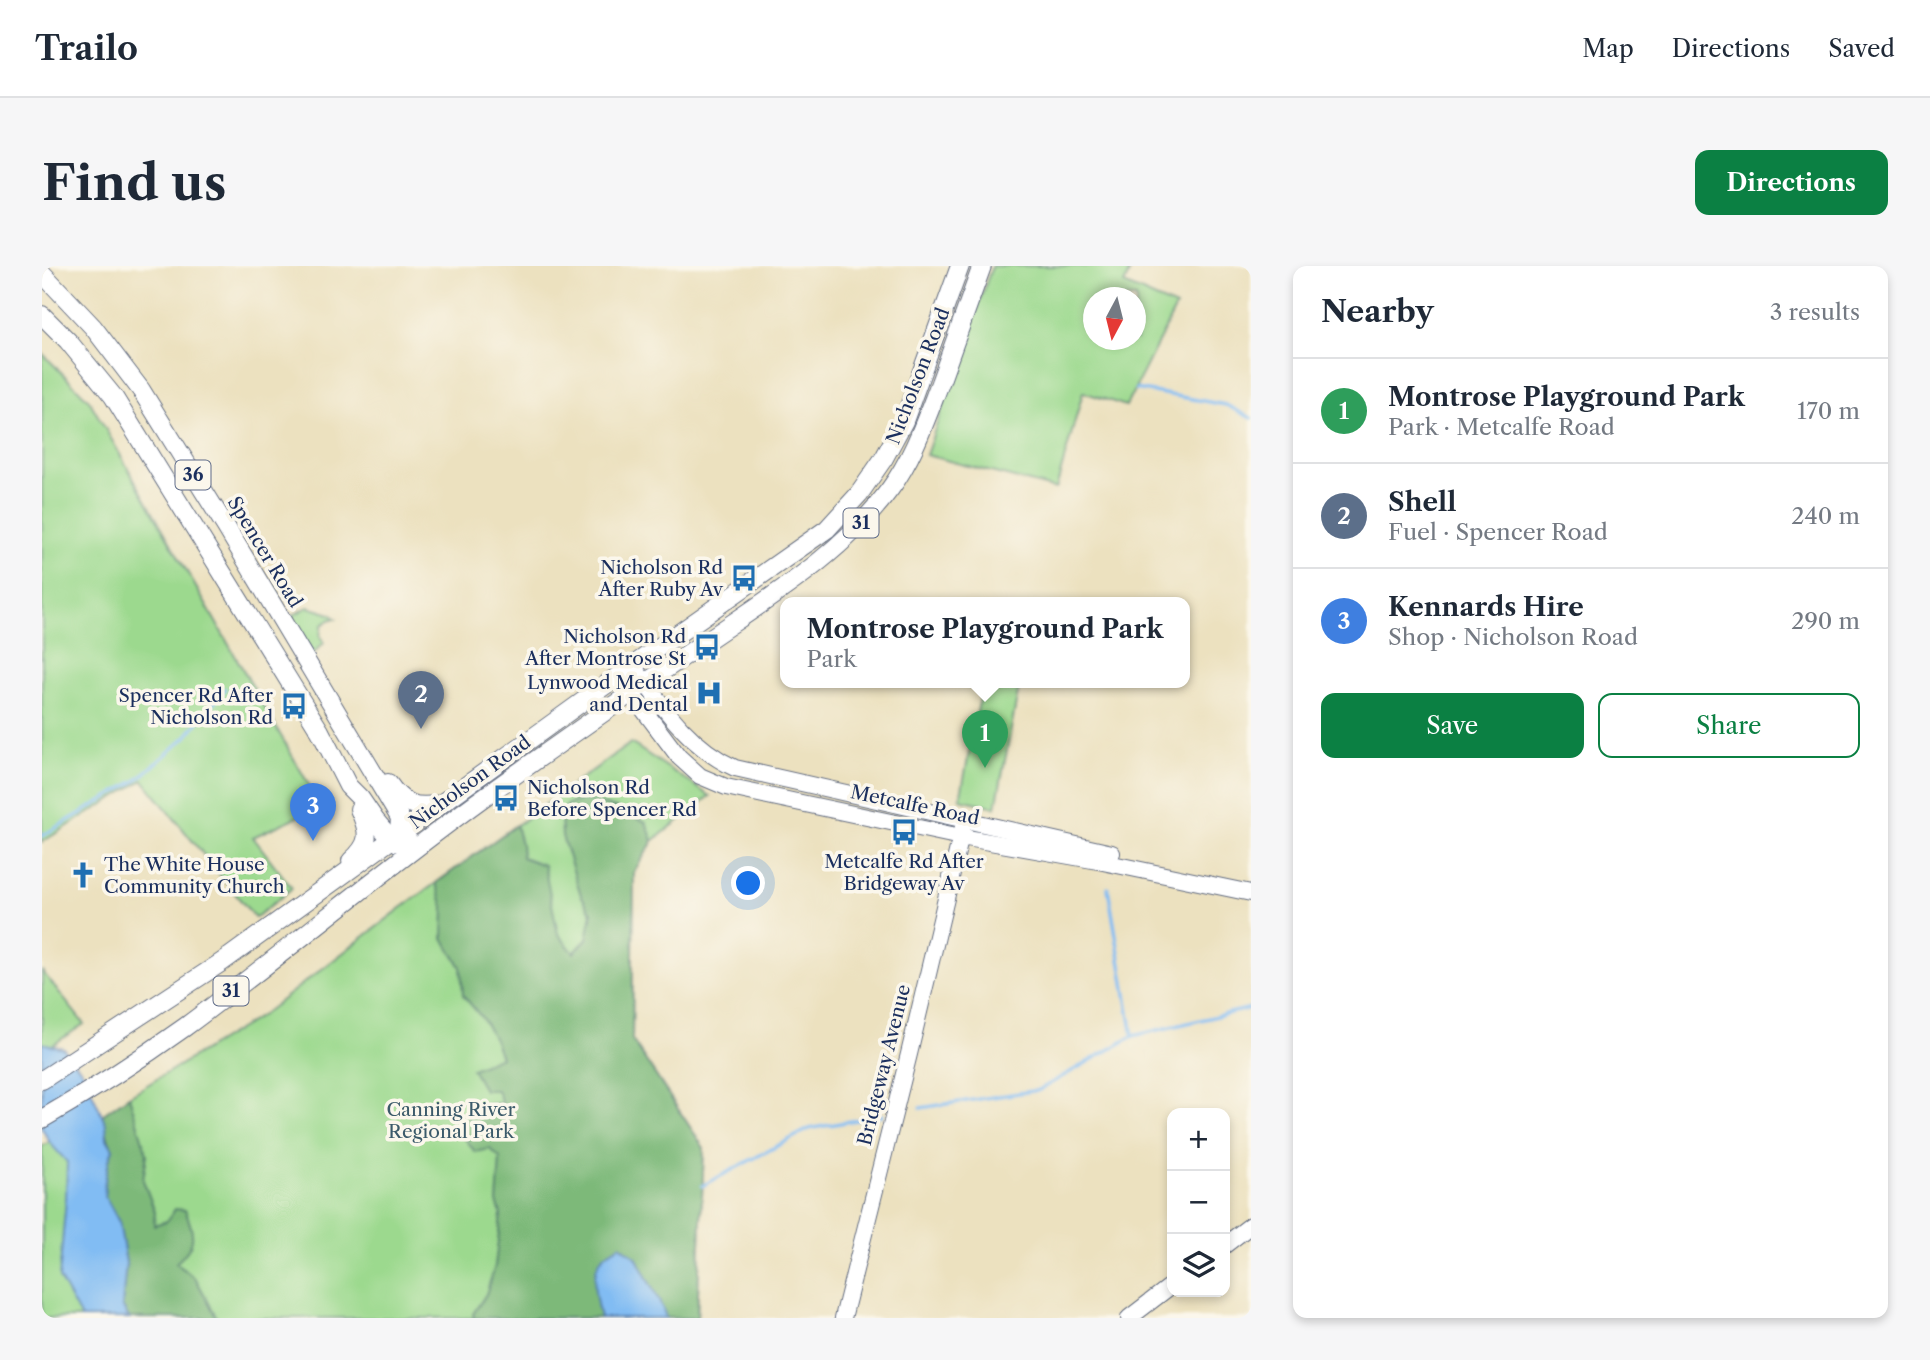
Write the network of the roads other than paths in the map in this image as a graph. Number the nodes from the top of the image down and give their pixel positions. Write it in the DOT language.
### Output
graph roads {
  1 [pos="960,266"];
  2 [pos="982,266"];
  3 [pos="42,273"];
  4 [pos="42,315"];
  5 [pos="88,363"];
  6 [pos="122,363"];
  7 [pos="174,494"];
  8 [pos="625,671"];
  9 [pos="638,688"];
  10 [pos="340,718"];
  11 [pos="348,786"];
  12 [pos="442,804"];
  13 [pos="967,830"];
  14 [pos="398,835"];
  15 [pos="424,842"];
  16 [pos="393,864"];
  17 [pos="1251,883"];
  18 [pos="322,891"];
  19 [pos="1251,893"];
  20 [pos="42,1080"];
  21 [pos="42,1119"];
  22 [pos="1251,1224"];
  23 [pos="1230,1241"];
  24 [pos="1167,1289"];
  25 [pos="843,1318"];
  26 [pos="854,1318"];
  27 [pos="1129,1318"];
  1 -- 8 [label="main road, Nicholson Road / 31"];
  2 -- 9 [label="main road, Nicholson Road / 31"];
  3 -- 6 [label="main road, Spencer Road / 36"];
  4 -- 5 [label="main road, 36"];
  5 -- 6 [label="main road"];
  5 -- 7 [label="main road, 36"];
  6 -- 7 [label="main road"];
  6 -- 10 [label="main road, Spencer Road / 36"];
  7 -- 11 [label="main road, 36"];
  8 -- 9 [label="main road, Metcalfe Road"];
  8 -- 12 [label="main road, Nicholson Road / 31"];
  9 -- 13 [label="main road, Metcalfe Road"];
  9 -- 13 [label="main road, Metcalfe Road"];
  9 -- 15 [label="main road, Nicholson Road / 31"];
  10 -- 12 [label="main road, 36"];
  10 -- 14 [label="main road, Spencer Road / 36"];
  11 -- 14 [label="main road, 36"];
  11 -- 18 [label="main road"];
  12 -- 14 [label="main road, Nicholson Road / 31"];
  13 -- 17 [label="main road, Metcalfe Road"];
  13 -- 19 [label="main road, Metcalfe Road"];
  13 -- 25 [label="main road, Bridgeway Avenue"];
  13 -- 26 [label="main road, Bridgeway Avenue"];
  14 -- 15 [label="main road, 36"];
  14 -- 16 [label="main road, Spencer Road / 36"];
  14 -- 18 [label="main road, Nicholson Road / 31"];
  15 -- 16 [label="main road, Nicholson Road / 31"];
  16 -- 21 [label="main road, Nicholson Road / 31"];
  18 -- 20 [label="main road, Nicholson Road / 31"];
  22 -- 23 [label="main road"];
  24 -- 27 [label="main road"];
}
